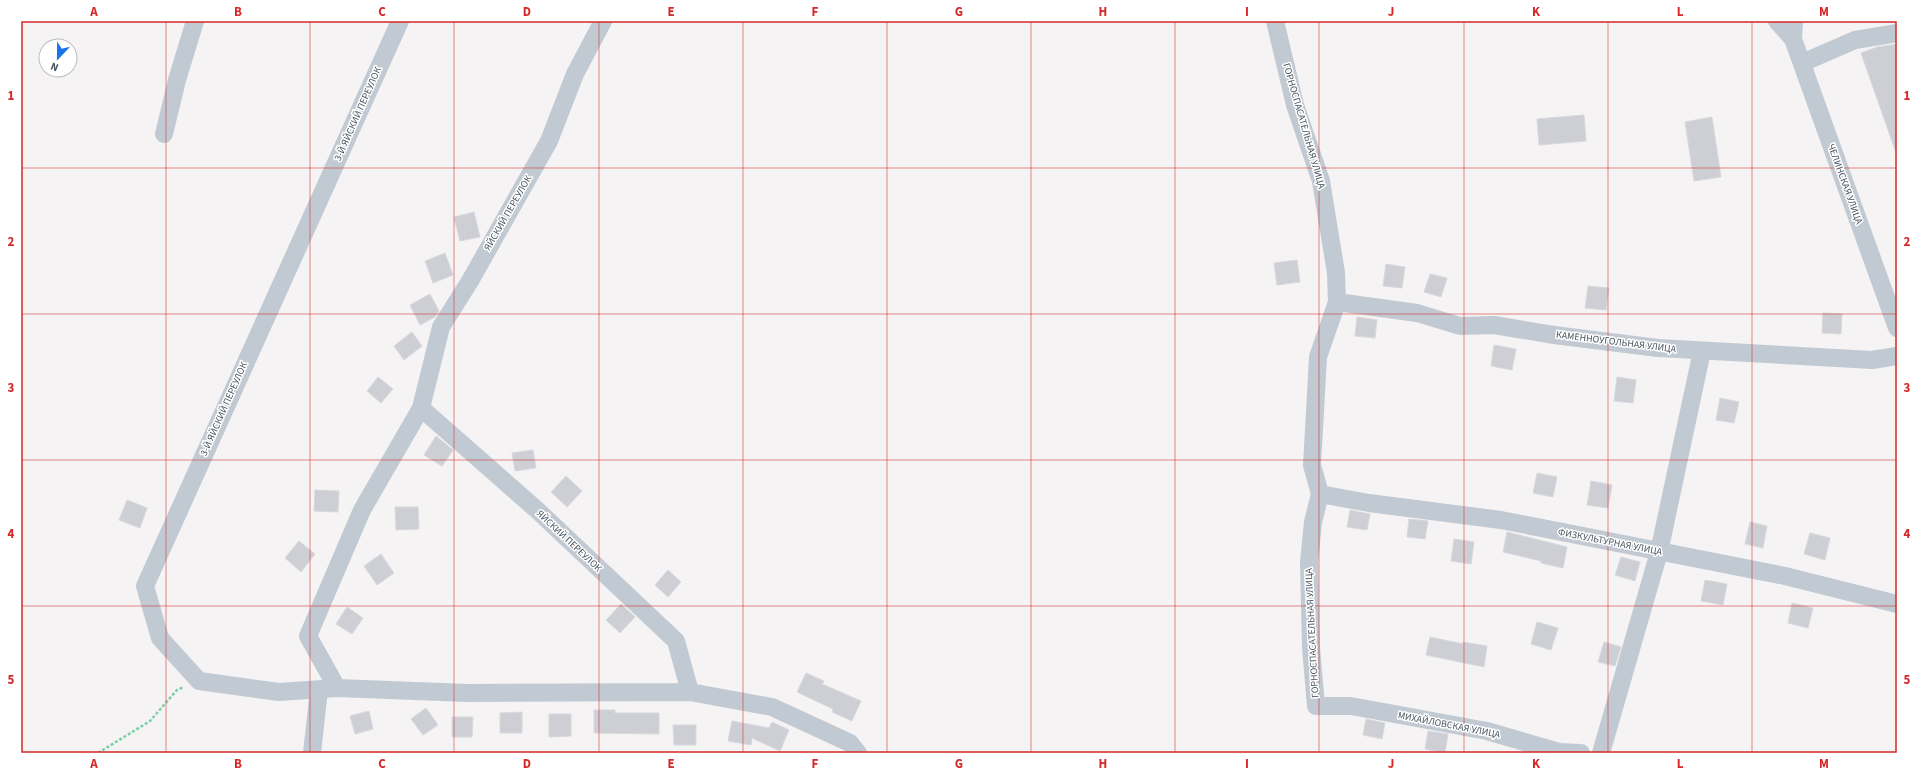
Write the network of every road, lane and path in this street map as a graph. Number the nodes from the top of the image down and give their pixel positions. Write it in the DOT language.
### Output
graph roads {
  1 [pos="195,21"];
  2 [pos="400,21"];
  3 [pos="604,21"];
  4 [pos="1275,21"];
  5 [pos="1777,21"];
  6 [pos="1794,21"];
  7 [pos="1897,33"];
  8 [pos="1793,39"];
  9 [pos="1802,63"];
  10 [pos="164,134"];
  11 [pos="1337,302"];
  12 [pos="1897,328"];
  13 [pos="1702,351"];
  14 [pos="1897,356"];
  15 [pos="421,408"];
  16 [pos="1320,494"];
  17 [pos="1659,552"];
  18 [pos="1897,604"];
  19 [pos="199,680"];
  20 [pos="328,689"];
  21 [pos="690,692"];
  22 [pos="1316,706"];
  23 [pos="98,753"];
  24 [pos="312,753"];
  25 [pos="858,753"];
  26 [pos="1581,753"];
  27 [pos="1601,753"];
  1 -- 10 [label="street"];
  2 -- 19 [label="street, 3-Й ЯЙСКИЙ ПЕРЕУЛОК"];
  3 -- 15 [label="street, ЯЙСКИЙ ПЕРЕУЛОК"];
  4 -- 11 [label="street, ГОРНОСПАСАТЕЛЬНАЯ УЛИЦА"];
  5 -- 8 [label="street"];
  6 -- 8 [label="street"];
  7 -- 9 [label="street"];
  8 -- 9 [label="street, ЧЕЛИНСКАЯ УЛИЦА"];
  9 -- 12 [label="street, ЧЕЛИНСКАЯ УЛИЦА"];
  11 -- 13 [label="street, КАМЕННОУГОЛЬНАЯ УЛИЦА"];
  11 -- 16 [label="street, ГОРНОСПАСАТЕЛЬНАЯ УЛИЦА"];
  13 -- 14 [label="street, КАМЕННОУГОЛЬНАЯ УЛИЦА"];
  13 -- 17 [label="street"];
  15 -- 20 [label="street, ЯЙСКИЙ ПЕРЕУЛОК"];
  15 -- 21 [label="street, ЯЙСКИЙ ПЕРЕУЛОК"];
  16 -- 17 [label="street, ФИЗКУЛЬТУРНАЯ УЛИЦА"];
  16 -- 22 [label="street, ГОРНОСПАСАТЕЛЬНАЯ УЛИЦА"];
  17 -- 18 [label="street, ФИЗКУЛЬТУРНАЯ УЛИЦА"];
  17 -- 27 [label="street"];
  19 -- 20 [label="street"];
  19 -- 23 [label="path"];
  20 -- 21 [label="street"];
  20 -- 24 [label="street"];
  21 -- 25 [label="street"];
  22 -- 26 [label="street, МИХАЙЛОВСКАЯ УЛИЦА"];
}
